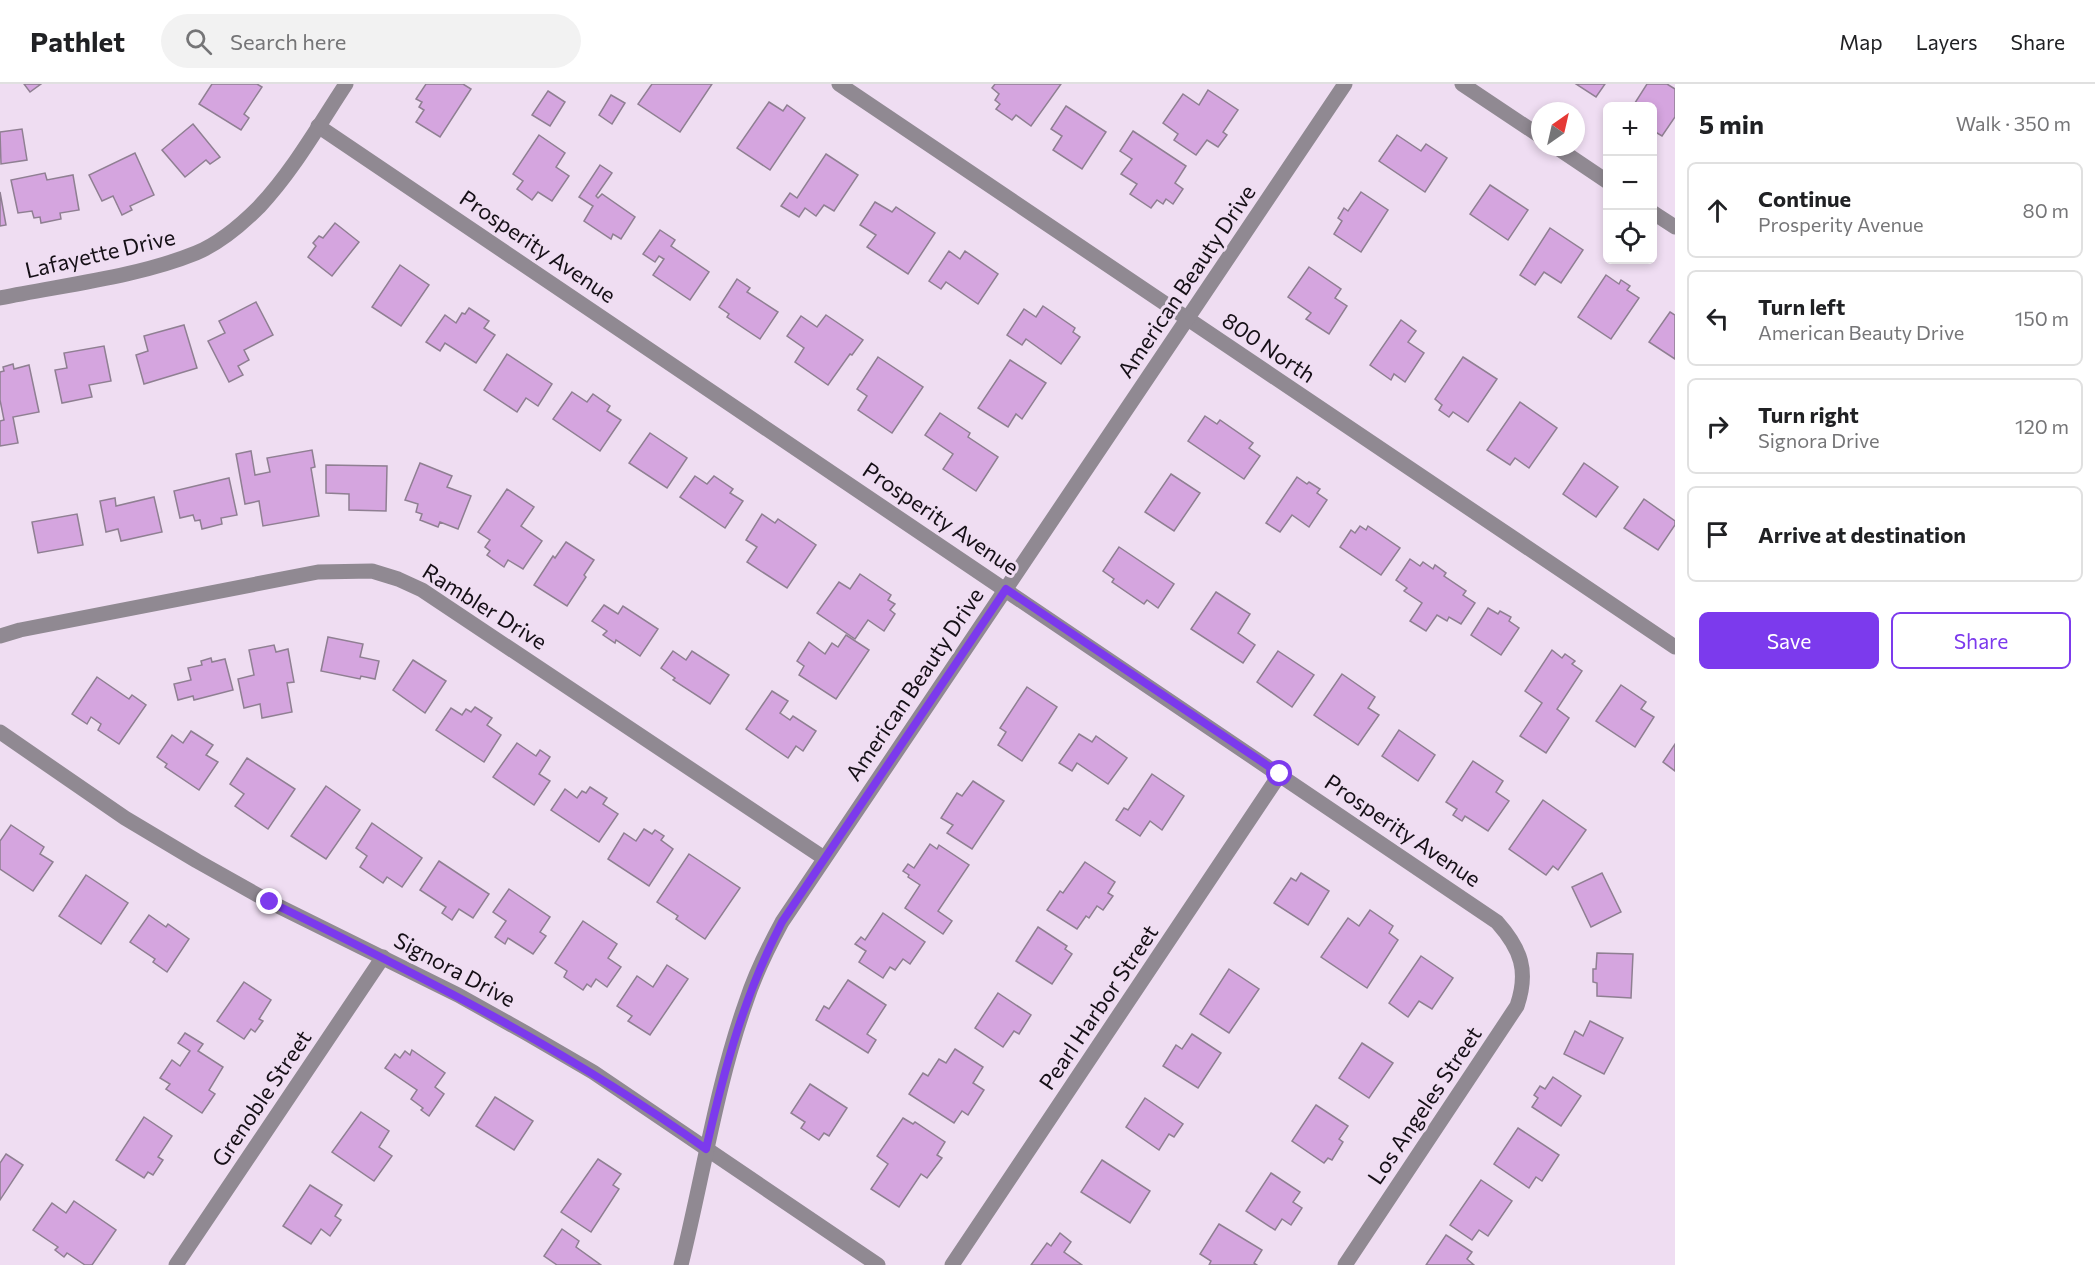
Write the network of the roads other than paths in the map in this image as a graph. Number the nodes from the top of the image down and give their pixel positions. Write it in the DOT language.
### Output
graph roads {
  1 [pos="346,84"];
  2 [pos="839,84"];
  3 [pos="1346,84"];
  4 [pos="1462,84"];
  5 [pos="318,126"];
  6 [pos="1531,130"];
  7 [pos="1569,156"];
  8 [pos="1603,179"];
  9 [pos="1657,215"];
  10 [pos="1675,227"];
  11 [pos="0,297"];
  12 [pos="1187,319"];
  13 [pos="1006,589"];
  14 [pos="0,636"];
  15 [pos="1675,647"];
  16 [pos="0,732"];
  17 [pos="1280,774"];
  18 [pos="824,858"];
  19 [pos="383,957"];
  20 [pos="1522,962"];
  21 [pos="706,1149"];
  22 [pos="176,1265"];
  23 [pos="681,1265"];
  24 [pos="878,1265"];
  25 [pos="952,1265"];
  26 [pos="1345,1265"];
  1 -- 5 [label="street, Lafayette Drive"];
  2 -- 12 [label="street, 800 North"];
  3 -- 12 [label="street, American Beauty Drive"];
  4 -- 6 [label="street"];
  5 -- 11 [label="street, Lafayette Drive"];
  5 -- 13 [label="street, Prosperity Avenue"];
  7 -- 8 [label="street"];
  9 -- 10 [label="street"];
  12 -- 13 [label="street, American Beauty Drive"];
  12 -- 15 [label="street, 800 North"];
  13 -- 17 [label="street, Prosperity Avenue"];
  13 -- 18 [label="street, American Beauty Drive"];
  14 -- 18 [label="street, Rambler Drive"];
  16 -- 19 [label="street, Signora Drive"];
  17 -- 20 [label="street, Prosperity Avenue"];
  17 -- 25 [label="street, Pearl Harbor Street"];
  18 -- 21 [label="street, American Beauty Drive"];
  19 -- 21 [label="street, Signora Drive"];
  19 -- 22 [label="street, Grenoble Street"];
  20 -- 26 [label="street, Los Angeles Street"];
  21 -- 23 [label="street, American Beauty Drive"];
  21 -- 24 [label="street, Signora Drive"];
}
